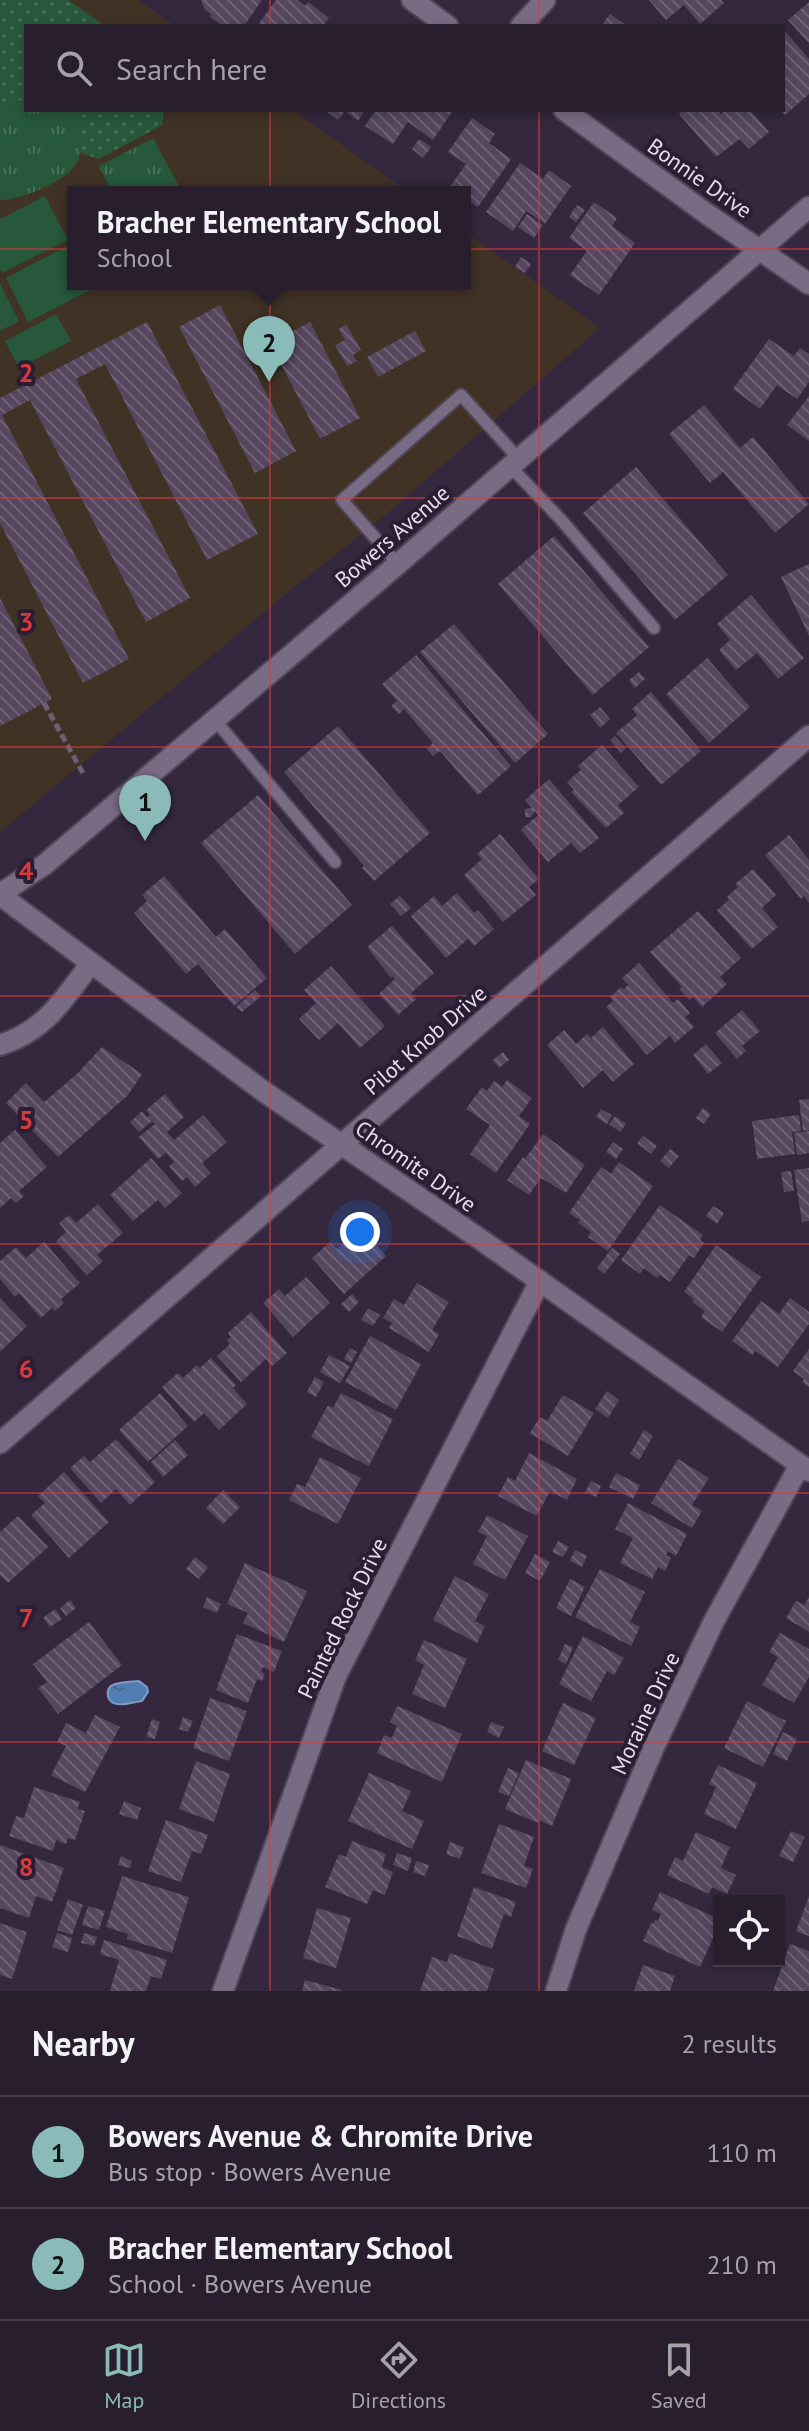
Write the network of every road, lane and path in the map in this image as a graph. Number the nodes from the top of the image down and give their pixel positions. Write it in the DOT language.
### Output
graph roads {
  1 [pos="412,0"];
  2 [pos="545,0"];
  3 [pos="445,24"];
  4 [pos="523,24"];
  5 [pos="567,112"];
  6 [pos="809,207"];
  7 [pos="760,249"];
  8 [pos="809,284"];
  9 [pos="514,462"];
  10 [pos="398,564"];
  11 [pos="654,628"];
  12 [pos="44,703"];
  13 [pos="214,719"];
  14 [pos="809,736"];
  15 [pos="84,775"];
  16 [pos="335,862"];
  17 [pos="0,894"];
  18 [pos="91,963"];
  19 [pos="0,1045"];
  20 [pos="342,1144"];
  21 [pos="540,1281"];
  22 [pos="0,1443"];
  23 [pos="804,1468"];
  24 [pos="223,1991"];
  25 [pos="556,1991"];
  1 -- 3 [label="street"];
  2 -- 4 [label="street"];
  5 -- 7 [label="street, Bonnie Drive"];
  6 -- 7 [label="street, Bowers Avenue"];
  7 -- 8 [label="street, Bonnie Drive"];
  7 -- 9 [label="street, Bowers Avenue"];
  9 -- 10 [label="street, Bowers Avenue"];
  9 -- 10 [label="lane"];
  9 -- 11 [label="lane"];
  10 -- 13 [label="street, Bowers Avenue"];
  12 -- 15 [label="path"];
  13 -- 16 [label="lane"];
  13 -- 17 [label="street, Bowers Avenue"];
  14 -- 20 [label="street, Pilot Knob Drive"];
  17 -- 18 [label="street, Chromite Drive"];
  18 -- 19 [label="street"];
  18 -- 20 [label="street, Chromite Drive"];
  20 -- 21 [label="street, Chromite Drive"];
  20 -- 22 [label="street, Pilot Knob Drive"];
  21 -- 23 [label="street, Chromite Drive"];
  21 -- 24 [label="street, Painted Rock Drive"];
  23 -- 25 [label="street, Moraine Drive"];
}
